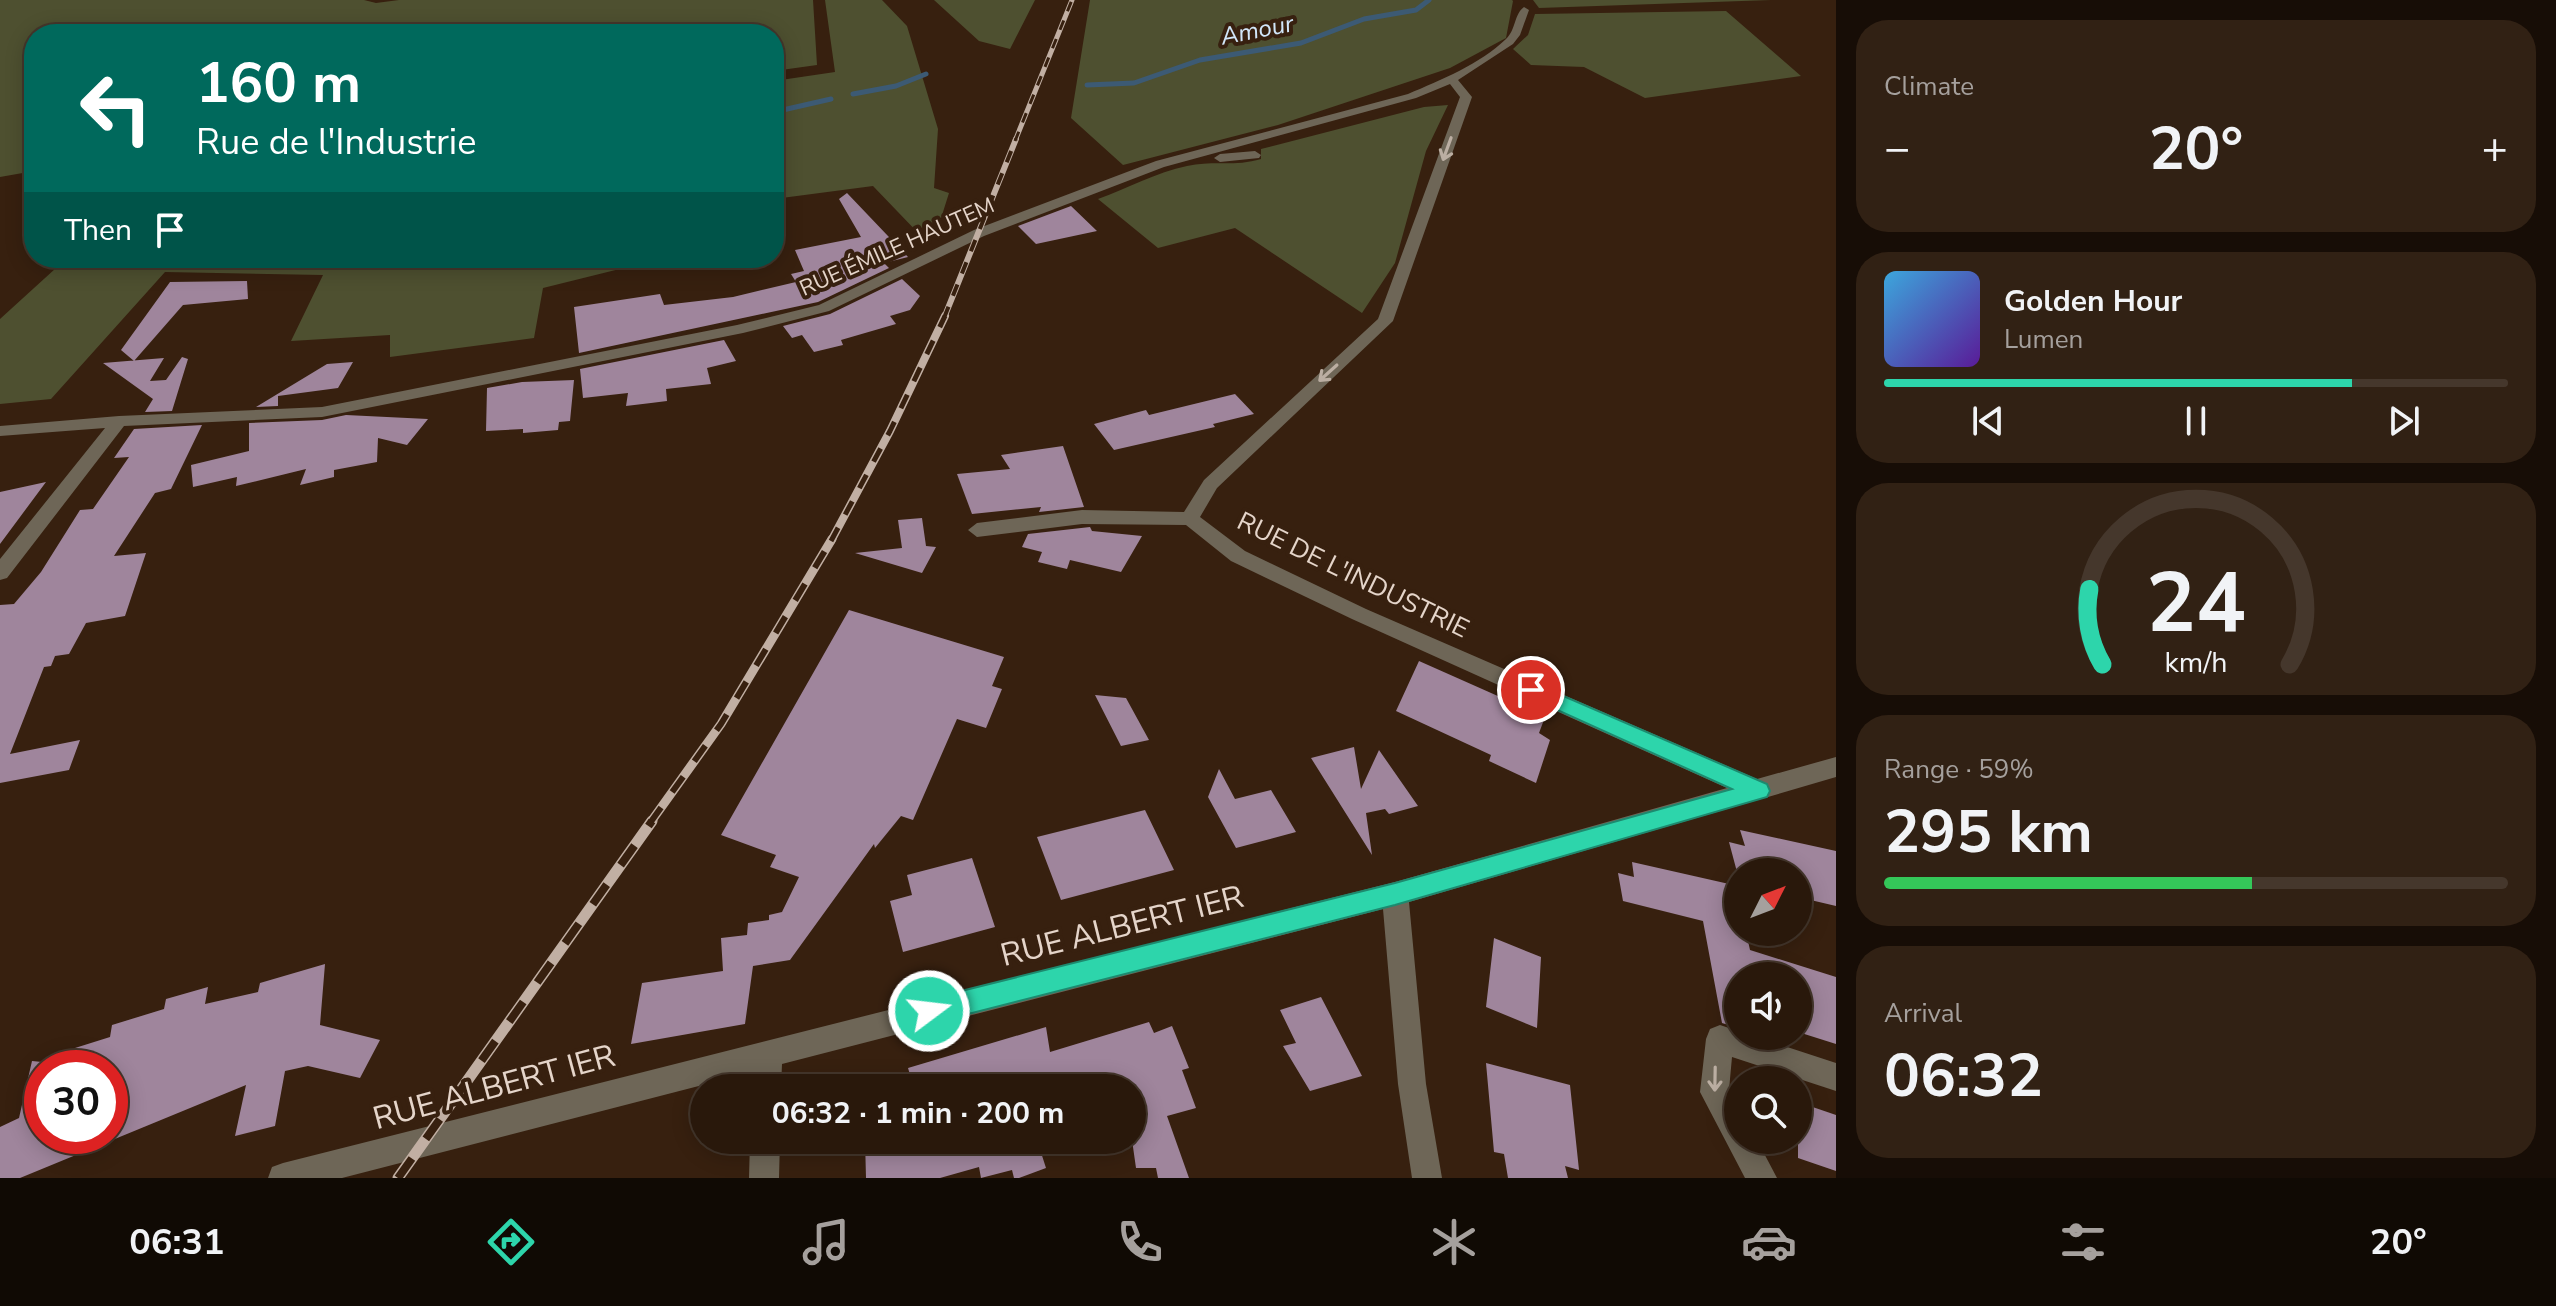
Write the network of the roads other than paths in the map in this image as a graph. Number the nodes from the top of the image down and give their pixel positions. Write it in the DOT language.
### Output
graph roads {
  1 [pos="1524,10"];
  2 [pos="1452,79"];
  3 [pos="1255,155"];
  4 [pos="1176,160"];
  5 [pos="119,421"];
  6 [pos="0,431"];
  7 [pos="1190,519"];
  8 [pos="977,530"];
  9 [pos="22,543"];
  10 [pos="0,547"];
  11 [pos="0,573"];
  12 [pos="1836,767"];
  13 [pos="1759,791"];
  14 [pos="1395,894"];
  15 [pos="768,1053"];
  16 [pos="1802,1066"];
  17 [pos="1812,1069"];
  18 [pos="767,1074"];
  19 [pos="1836,1077"];
  20 [pos="1724,1111"];
  21 [pos="764,1154"];
  22 [pos="1748,1154"];
  23 [pos="763,1175"];
  24 [pos="283,1178"];
  25 [pos="1427,1178"];
  26 [pos="1762,1178"];
  1 -- 2 [label="street, RUE ÉMILE HAUTEM"];
  2 -- 4 [label="street, RUE ÉMILE HAUTEM"];
  2 -- 7 [label="street, one-way"];
  3 -- 4 [label="street"];
  4 -- 5 [label="street, RUE ÉMILE HAUTEM"];
  5 -- 6 [label="street, RUE ÉMILE HAUTEM"];
  5 -- 9 [label="street"];
  7 -- 8 [label="street"];
  7 -- 13 [label="street, RUE DE L'INDUSTRIE"];
  9 -- 10 [label="street"];
  9 -- 11 [label="street"];
  12 -- 13 [label="street, RUE ALBERT IER"];
  13 -- 14 [label="street, RUE ALBERT IER"];
  14 -- 15 [label="street, RUE ALBERT IER"];
  14 -- 25 [label="street"];
  15 -- 18 [label="street"];
  15 -- 24 [label="street, RUE ALBERT IER"];
  16 -- 20 [label="street, one-way"];
  19 -- 17 [label="street, one-way"];
  21 -- 23 [label="street"];
  22 -- 26 [label="street"];
}
